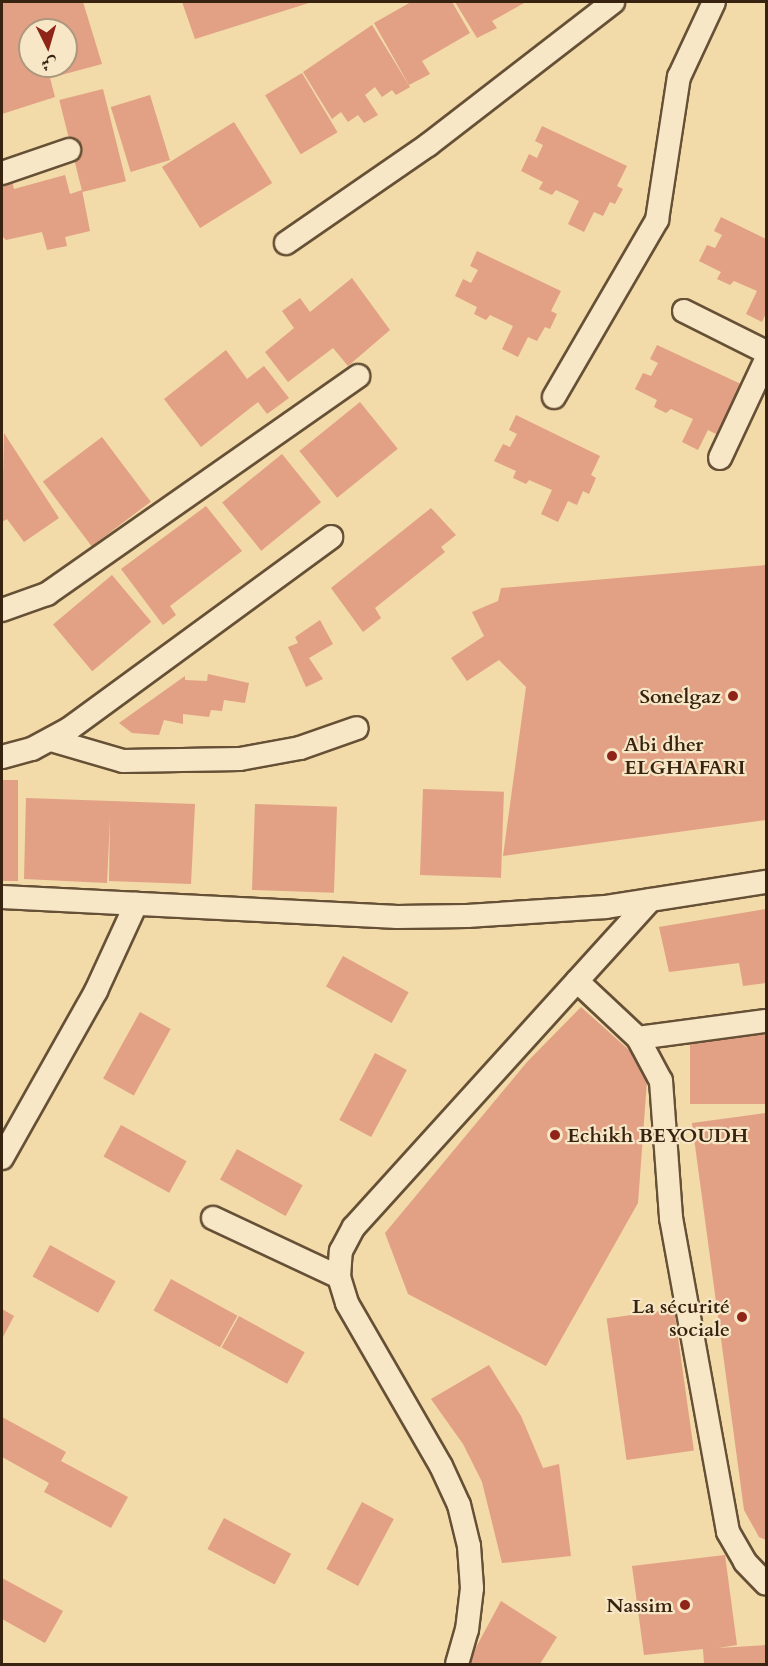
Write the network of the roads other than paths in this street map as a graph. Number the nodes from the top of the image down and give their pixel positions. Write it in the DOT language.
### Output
graph roads {
  1 [pos="613,2"];
  2 [pos="714,2"];
  3 [pos="69,150"];
  4 [pos="2,173"];
  5 [pos="286,243"];
  6 [pos="684,311"];
  7 [pos="766,352"];
  8 [pos="766,360"];
  9 [pos="358,376"];
  10 [pos="554,397"];
  11 [pos="720,458"];
  12 [pos="331,537"];
  13 [pos="2,610"];
  14 [pos="357,728"];
  15 [pos="51,740"];
  16 [pos="2,757"];
  17 [pos="766,882"];
  18 [pos="2,897"];
  19 [pos="650,900"];
  20 [pos="136,904"];
  21 [pos="577,981"];
  22 [pos="766,1021"];
  23 [pos="638,1038"];
  24 [pos="2,1158"];
  25 [pos="213,1218"];
  26 [pos="339,1277"];
  27 [pos="766,1584"];
  28 [pos="457,1665"];
  1 -- 5 [label="street"];
  2 -- 10 [label="street"];
  3 -- 4 [label="street"];
  6 -- 7 [label="street"];
  8 -- 11 [label="street"];
  9 -- 13 [label="street"];
  12 -- 15 [label="street"];
  14 -- 15 [label="street"];
  15 -- 16 [label="street"];
  17 -- 19 [label="street"];
  18 -- 20 [label="street"];
  19 -- 20 [label="street"];
  19 -- 21 [label="street"];
  20 -- 24 [label="street"];
  21 -- 23 [label="street"];
  21 -- 26 [label="street"];
  22 -- 23 [label="street"];
  23 -- 27 [label="street"];
  25 -- 26 [label="street"];
  26 -- 28 [label="street"];
}
